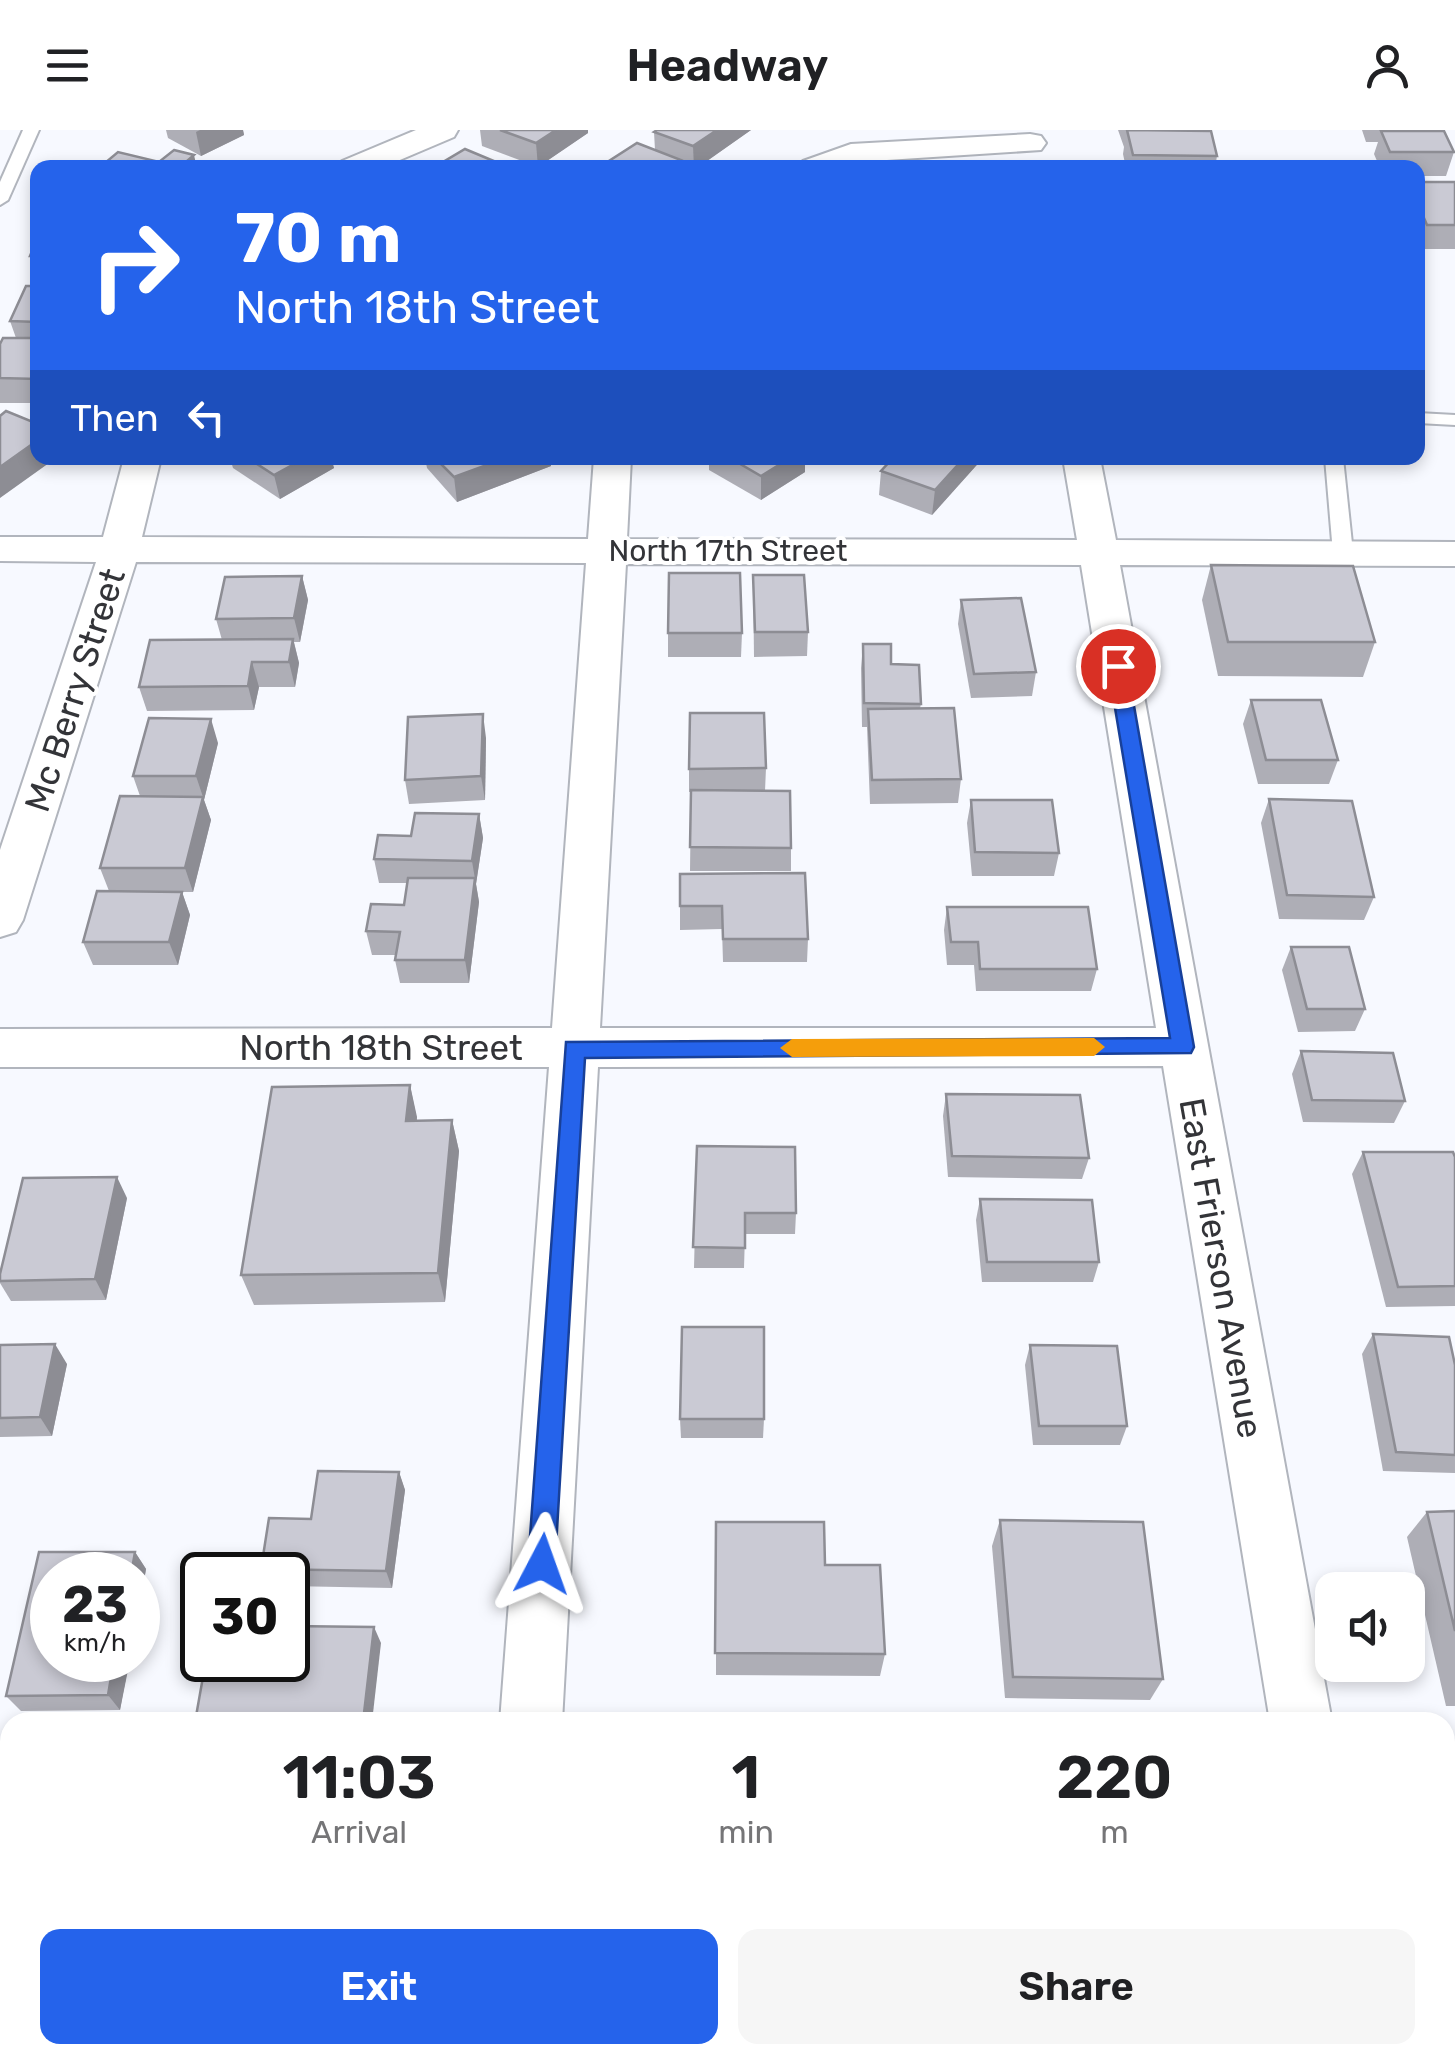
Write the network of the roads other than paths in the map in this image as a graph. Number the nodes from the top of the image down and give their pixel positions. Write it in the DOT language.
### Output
graph roads {
  1 [pos="31,130"];
  2 [pos="443,130"];
  3 [pos="1031,147"];
  4 [pos="372,160"];
  5 [pos="834,160"];
  6 [pos="0,200"];
  7 [pos="1425,418"];
  8 [pos="1455,420"];
  9 [pos="140,465"];
  10 [pos="613,465"];
  11 [pos="1083,465"];
  12 [pos="1335,465"];
  13 [pos="0,549"];
  14 [pos="120,550"];
  15 [pos="608,551"];
  16 [pos="1098,552"];
  17 [pos="1343,553"];
  18 [pos="1455,554"];
  19 [pos="0,920"];
  20 [pos="1183,1047"];
  21 [pos="0,1048"];
  22 [pos="574,1049"];
  23 [pos="533,1712"];
  24 [pos="1299,1712"];
  1 -- 6 [label="lane"];
  2 -- 4 [label="street"];
  3 -- 5 [label="street"];
  7 -- 8 [label="lane"];
  9 -- 14 [label="street, Mc Berry Street"];
  10 -- 15 [label="street"];
  11 -- 16 [label="street, East Frierson Avenue"];
  12 -- 17 [label="lane"];
  13 -- 14 [label="street, North 17th Street"];
  14 -- 15 [label="street, North 17th Street"];
  14 -- 19 [label="street, Mc Berry Street"];
  15 -- 16 [label="street, North 17th Street"];
  15 -- 22 [label="street"];
  16 -- 17 [label="street, North 17th Street"];
  16 -- 20 [label="street, East Frierson Avenue"];
  17 -- 18 [label="street, North 17th Street"];
  20 -- 22 [label="street, North 18th Street"];
  20 -- 24 [label="street, East Frierson Avenue"];
  21 -- 22 [label="street, North 18th Street"];
  22 -- 23 [label="street"];
}
